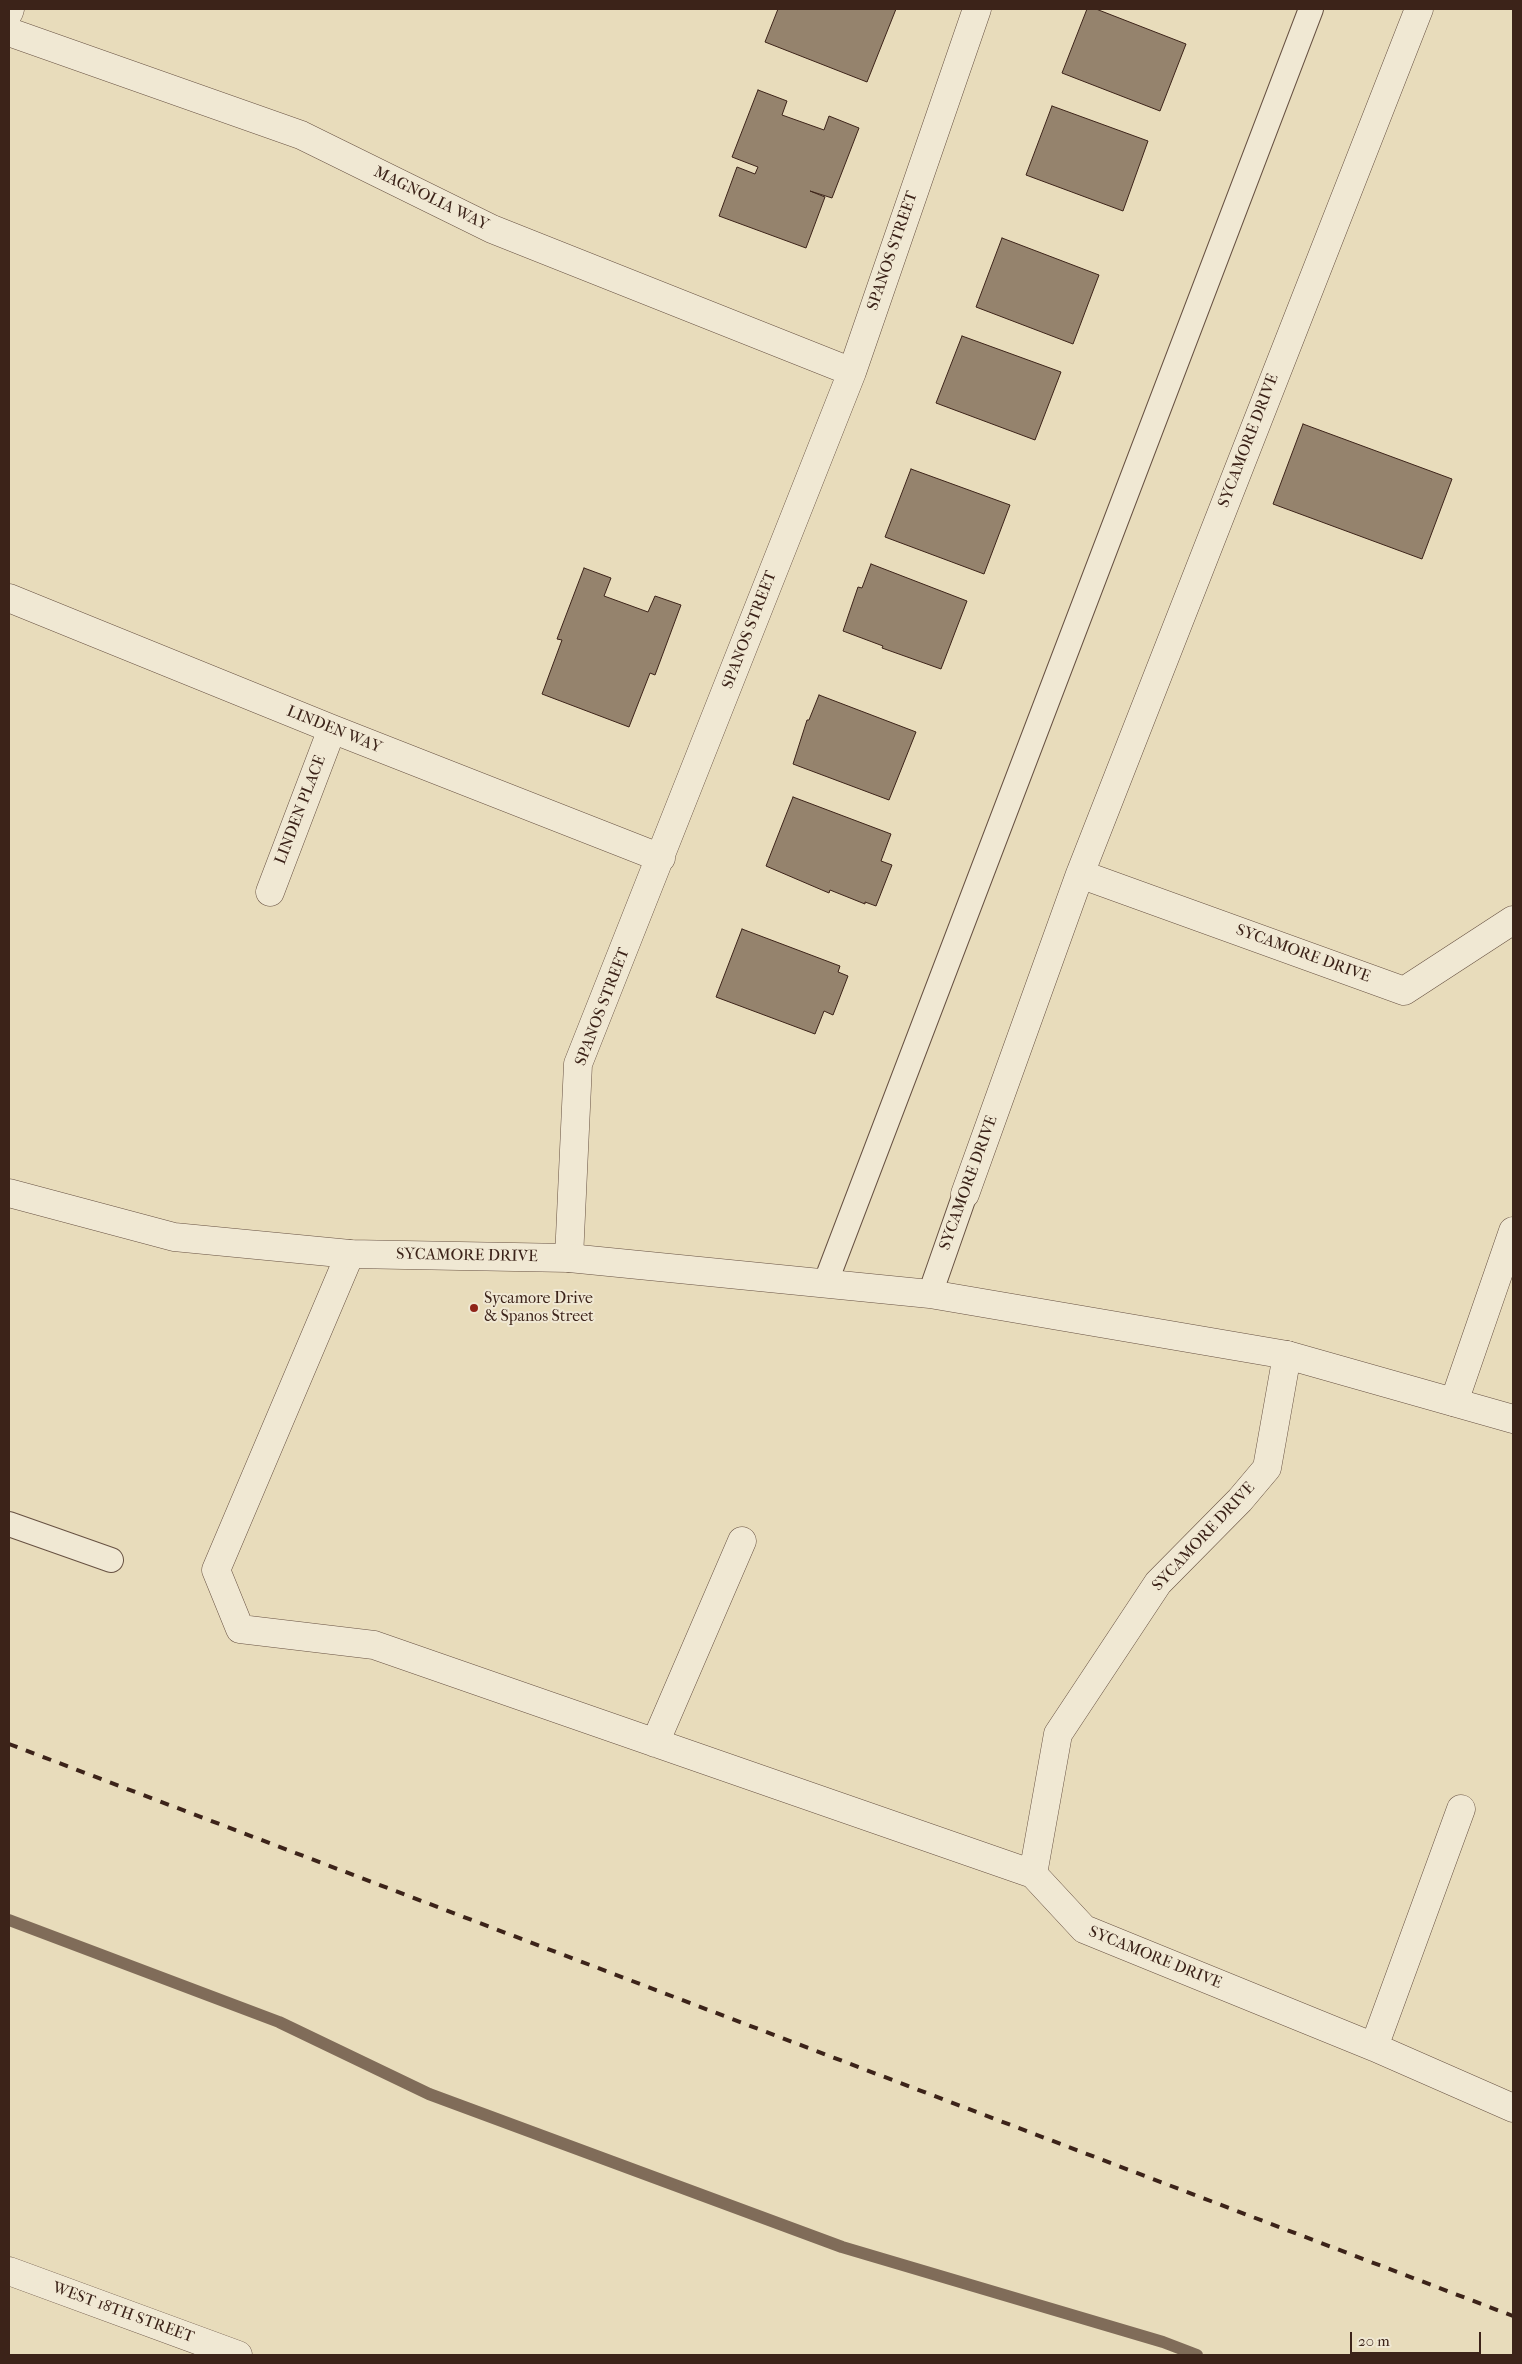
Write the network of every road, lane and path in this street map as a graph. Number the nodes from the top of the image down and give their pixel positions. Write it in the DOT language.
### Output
graph roads {
  1 [pos="976,9"];
  2 [pos="1311,9"];
  3 [pos="1419,9"];
  4 [pos="9,32"];
  5 [pos="852,372"];
  6 [pos="9,598"];
  7 [pos="332,729"];
  8 [pos="661,858"];
  9 [pos="1080,874"];
  10 [pos="270,892"];
  11 [pos="1513,920"];
  12 [pos="9,1194"];
  13 [pos="966,1194"];
  14 [pos="1513,1230"];
  15 [pos="350,1254"];
  16 [pos="569,1258"];
  17 [pos="825,1284"];
  18 [pos="930,1294"];
  19 [pos="1287,1355"];
  20 [pos="1454,1402"];
  21 [pos="1513,1419"];
  22 [pos="9,1524"];
  23 [pos="742,1541"];
  24 [pos="111,1560"];
  25 [pos="655,1743"];
  26 [pos="1461,1809"];
  27 [pos="1033,1874"];
  28 [pos="1374,2047"];
  29 [pos="1513,2108"];
  30 [pos="9,2271"];
  31 [pos="238,2355"];
  1 -- 5 [label="street, SPANOS STREET"];
  2 -- 17 [label="lane"];
  3 -- 9 [label="street, SYCAMORE DRIVE"];
  4 -- 5 [label="street, MAGNOLIA WAY"];
  5 -- 8 [label="street, SPANOS STREET"];
  6 -- 7 [label="street, LINDEN WAY"];
  7 -- 8 [label="street, LINDEN WAY"];
  7 -- 10 [label="street, LINDEN PLACE"];
  8 -- 16 [label="street, SPANOS STREET"];
  9 -- 11 [label="street, SYCAMORE DRIVE"];
  9 -- 13 [label="street, SYCAMORE DRIVE"];
  12 -- 15 [label="street, SYCAMORE DRIVE"];
  13 -- 18 [label="lane, SYCAMORE DRIVE"];
  14 -- 20 [label="street"];
  15 -- 16 [label="street, SYCAMORE DRIVE"];
  15 -- 25 [label="street"];
  16 -- 17 [label="street, SYCAMORE DRIVE"];
  17 -- 18 [label="street, SYCAMORE DRIVE"];
  18 -- 19 [label="street, SYCAMORE DRIVE"];
  19 -- 20 [label="street, SYCAMORE DRIVE"];
  19 -- 27 [label="street, SYCAMORE DRIVE"];
  20 -- 21 [label="street, SYCAMORE DRIVE"];
  22 -- 24 [label="lane"];
  23 -- 25 [label="street"];
  25 -- 27 [label="street"];
  26 -- 28 [label="street"];
  27 -- 28 [label="street, SYCAMORE DRIVE"];
  28 -- 29 [label="street, SYCAMORE DRIVE"];
  30 -- 31 [label="street, WEST 18TH STREET"];
}
